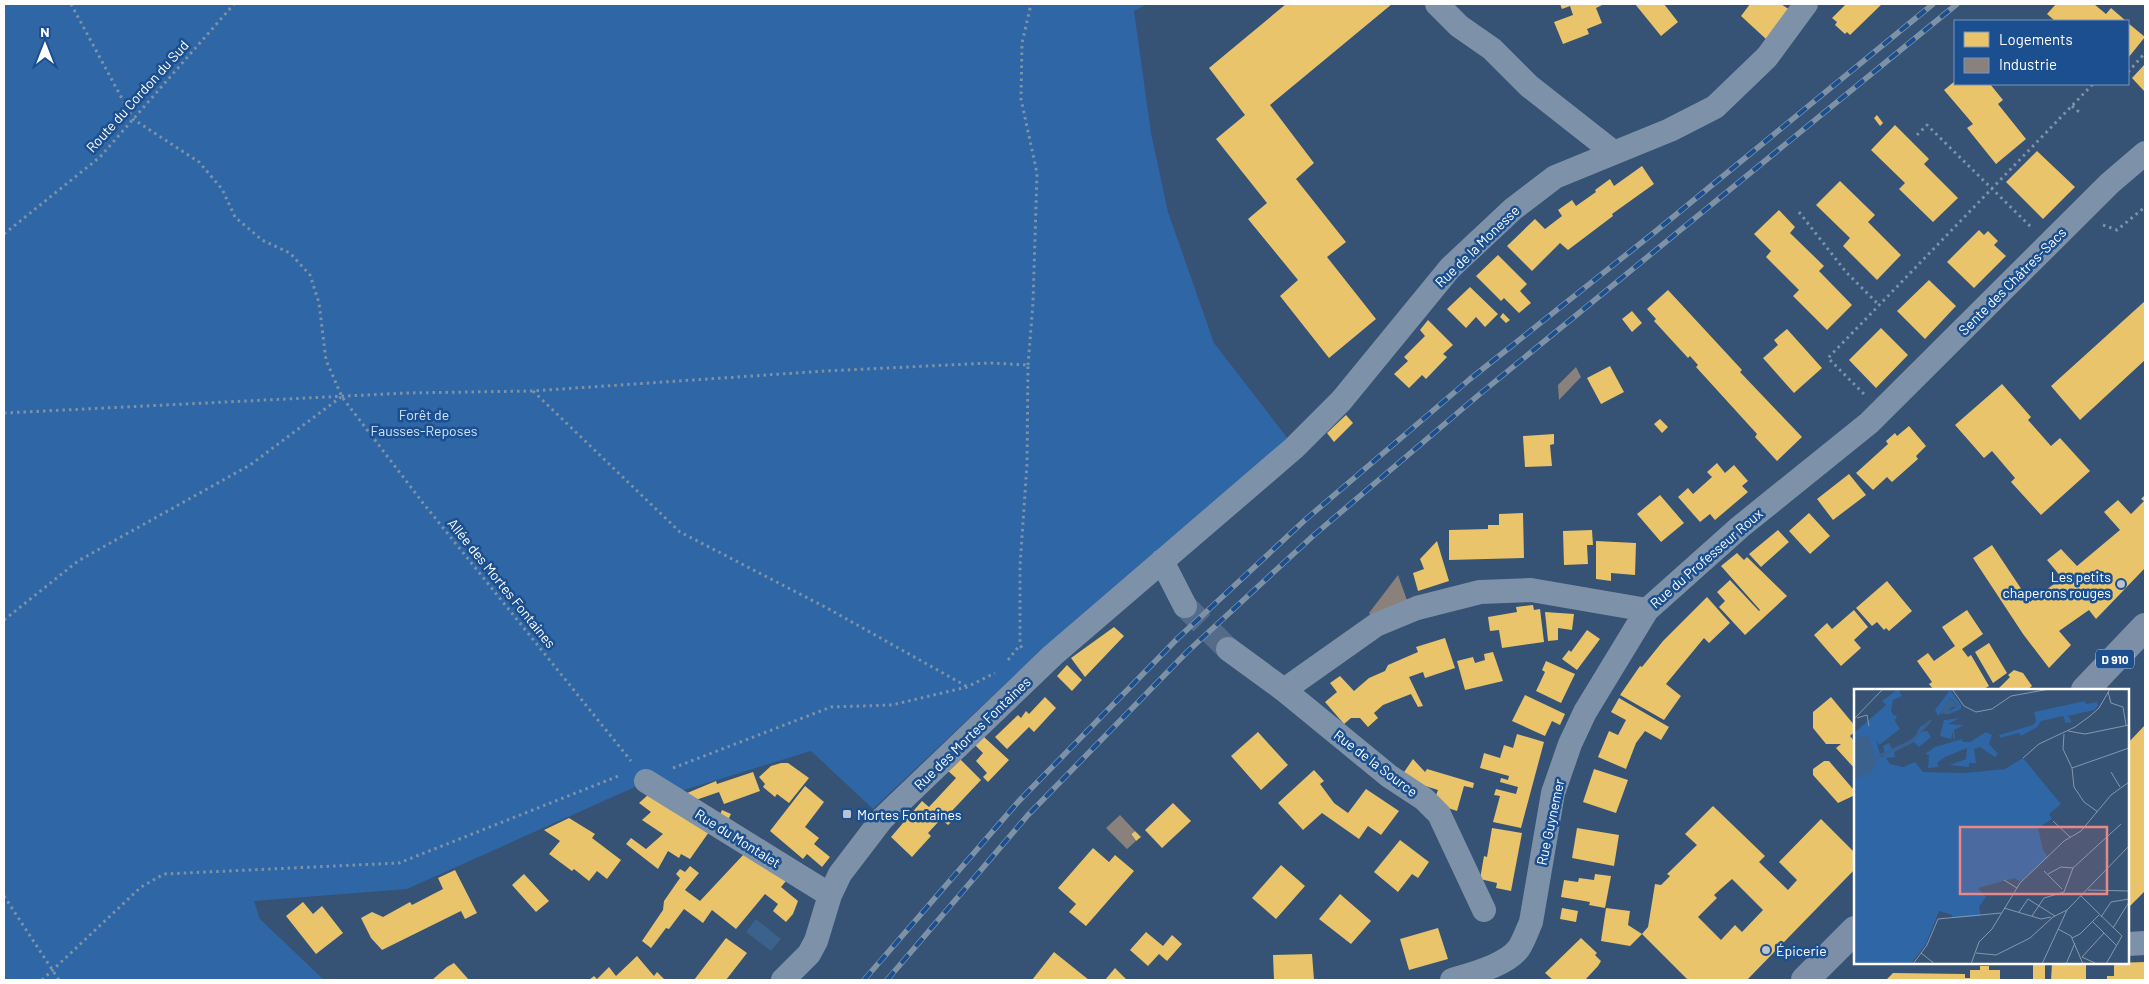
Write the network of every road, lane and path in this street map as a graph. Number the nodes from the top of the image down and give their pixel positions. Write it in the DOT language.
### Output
graph roads {
  1 [pos="71,4"];
  2 [pos="234,4"];
  3 [pos="1031,4"];
  4 [pos="1437,4"];
  5 [pos="1806,4"];
  6 [pos="2145,53"];
  7 [pos="2129,71"];
  8 [pos="2092,85"];
  9 [pos="2072,106"];
  10 [pos="2079,112"];
  11 [pos="133,119"];
  12 [pos="1917,135"];
  13 [pos="1613,152"];
  14 [pos="2145,154"];
  15 [pos="1992,188"];
  16 [pos="1799,212"];
  17 [pos="4,234"];
  18 [pos="2049,245"];
  19 [pos="1879,305"];
  20 [pos="1028,365"];
  21 [pos="1858,389"];
  22 [pos="532,391"];
  23 [pos="342,397"];
  24 [pos="1881,410"];
  25 [pos="4,413"];
  26 [pos="1162,561"];
  27 [pos="1185,606"];
  28 [pos="1647,610"];
  29 [pos="4,620"];
  30 [pos="2145,627"];
  31 [pos="1020,645"];
  32 [pos="1228,649"];
  33 [pos="1053,655"];
  34 [pos="1004,665"];
  35 [pos="999,672"];
  36 [pos="967,687"];
  37 [pos="2086,689"];
  38 [pos="1284,690"];
  39 [pos="668,770"];
  40 [pos="641,775"];
  41 [pos="4,896"];
  42 [pos="830,896"];
  43 [pos="1484,910"];
  44 [pos="1854,931"];
  45 [pos="2145,943"];
  46 [pos="2129,944"];
  47 [pos="52,970"];
  48 [pos="42,980"];
  49 [pos="59,980"];
  50 [pos="782,980"];
  51 [pos="1452,980"];
  52 [pos="1805,980"];
  1 -- 11 [label="path"];
  2 -- 11 [label="path, Route du Cordon du Sud"];
  3 -- 20 [label="path"];
  4 -- 13 [label="street"];
  5 -- 13 [label="street, Rue de la Monesse"];
  6 -- 7 [label="path"];
  8 -- 9 [label="path"];
  9 -- 10 [label="path"];
  9 -- 15 [label="path"];
  11 -- 17 [label="path, Route du Cordon du Sud"];
  11 -- 23 [label="path, Allée des Mortes Fontaines"];
  12 -- 15 [label="path"];
  13 -- 26 [label="street, Rue de la Monesse"];
  14 -- 18 [label="street, Sente des Châtres-Sacs"];
  15 -- 18 [label="path"];
  15 -- 19 [label="path"];
  16 -- 19 [label="path"];
  18 -- 24 [label="street, Sente des Châtres-Sacs"];
  19 -- 21 [label="path"];
  20 -- 22 [label="path"];
  20 -- 31 [label="path"];
  22 -- 23 [label="path"];
  22 -- 36 [label="path"];
  23 -- 25 [label="path"];
  23 -- 29 [label="path"];
  23 -- 40 [label="path, Allée des Mortes Fontaines"];
  24 -- 28 [label="street, Rue du Professeur Roux"];
  26 -- 27 [label="street"];
  26 -- 33 [label="street, Rue des Mortes Fontaines"];
  28 -- 38 [label="street, Rue du Professeur Roux"];
  28 -- 51 [label="street, Rue Guynemer"];
  30 -- 37 [label="main road, D 910"];
  31 -- 33 [label="path"];
  31 -- 34 [label="path"];
  32 -- 38 [label="street, Rue de la Source"];
  33 -- 42 [label="street, Rue des Mortes Fontaines"];
  35 -- 36 [label="path"];
  36 -- 39 [label="path"];
  38 -- 43 [label="street, Rue de la Source"];
  40 -- 42 [label="street, Rue du Montalet"];
  40 -- 47 [label="path"];
  41 -- 47 [label="path"];
  42 -- 50 [label="street, Rue des Mortes Fontaines"];
  44 -- 52 [label="main road"];
  45 -- 46 [label="street"];
  47 -- 48 [label="path"];
  47 -- 49 [label="path"];
}
